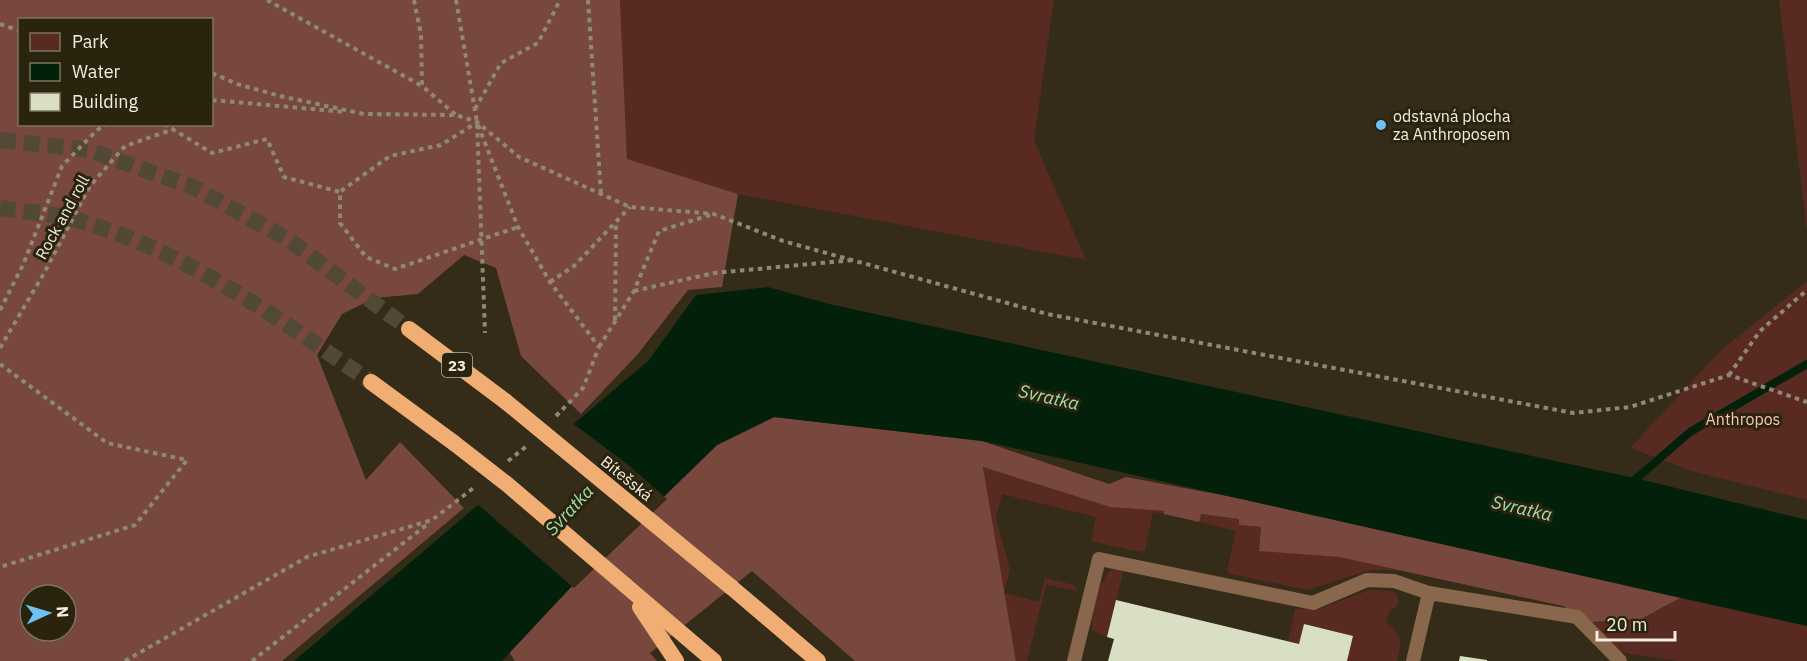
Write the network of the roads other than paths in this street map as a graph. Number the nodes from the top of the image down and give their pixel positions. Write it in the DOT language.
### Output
graph roads {
  1 [pos="409,329"];
  2 [pos="371,382"];
  3 [pos="1429,593"];
  4 [pos="671,636"];
  5 [pos="676,661"];
  6 [pos="714,661"];
  7 [pos="818,661"];
  8 [pos="1074,661"];
  9 [pos="1413,661"];
  10 [pos="1620,661"];
  1 -- 7 [label="highway, Bítešská / 23, bridge"];
  2 -- 4 [label="highway, bridge"];
  3 -- 8 [label="lane"];
  3 -- 9 [label="lane"];
  3 -- 10 [label="lane"];
  4 -- 5 [label="highway"];
  4 -- 6 [label="highway"];
}
